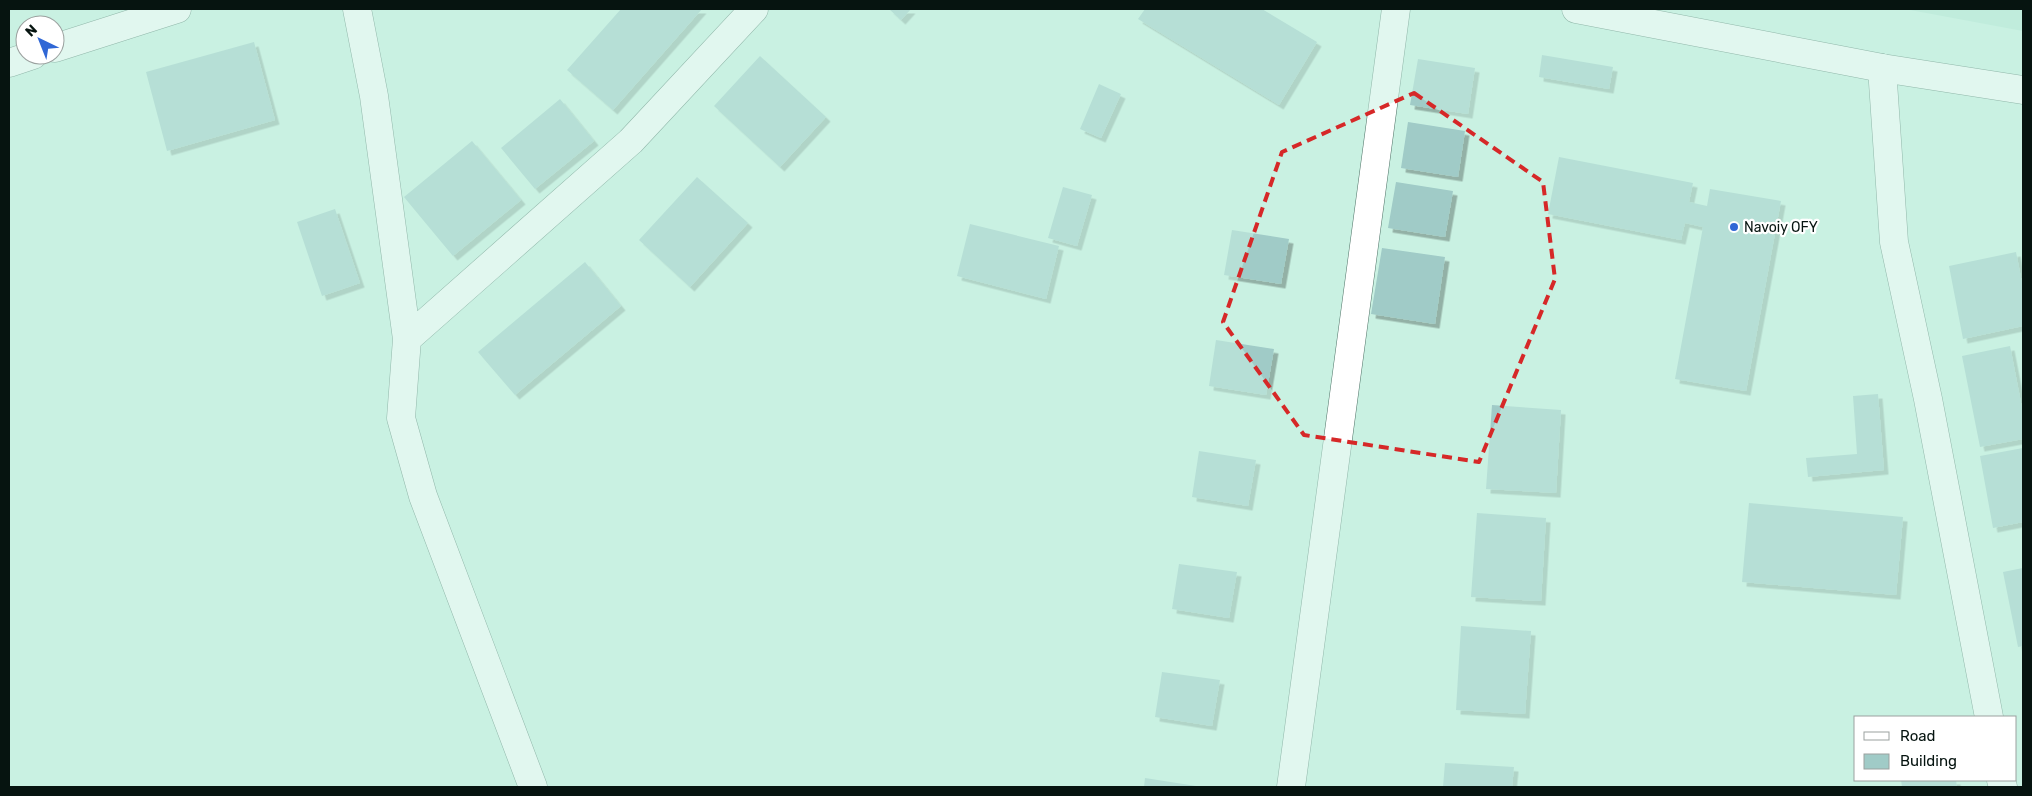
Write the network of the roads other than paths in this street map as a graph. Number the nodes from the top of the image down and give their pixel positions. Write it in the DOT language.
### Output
graph roads {
  1 [pos="177,9"];
  2 [pos="357,9"];
  3 [pos="754,9"];
  4 [pos="1396,9"];
  5 [pos="1576,9"];
  6 [pos="65,45"];
  7 [pos="1882,68"];
  8 [pos="2023,90"];
  9 [pos="407,340"];
  10 [pos="1990,716"];
  11 [pos="533,787"];
  12 [pos="1291,787"];
  1 -- 6 [label="street"];
  2 -- 9 [label="street"];
  3 -- 9 [label="street"];
  4 -- 12 [label="street"];
  5 -- 7 [label="street"];
  7 -- 8 [label="street"];
  7 -- 10 [label="street"];
  9 -- 11 [label="street"];
}
